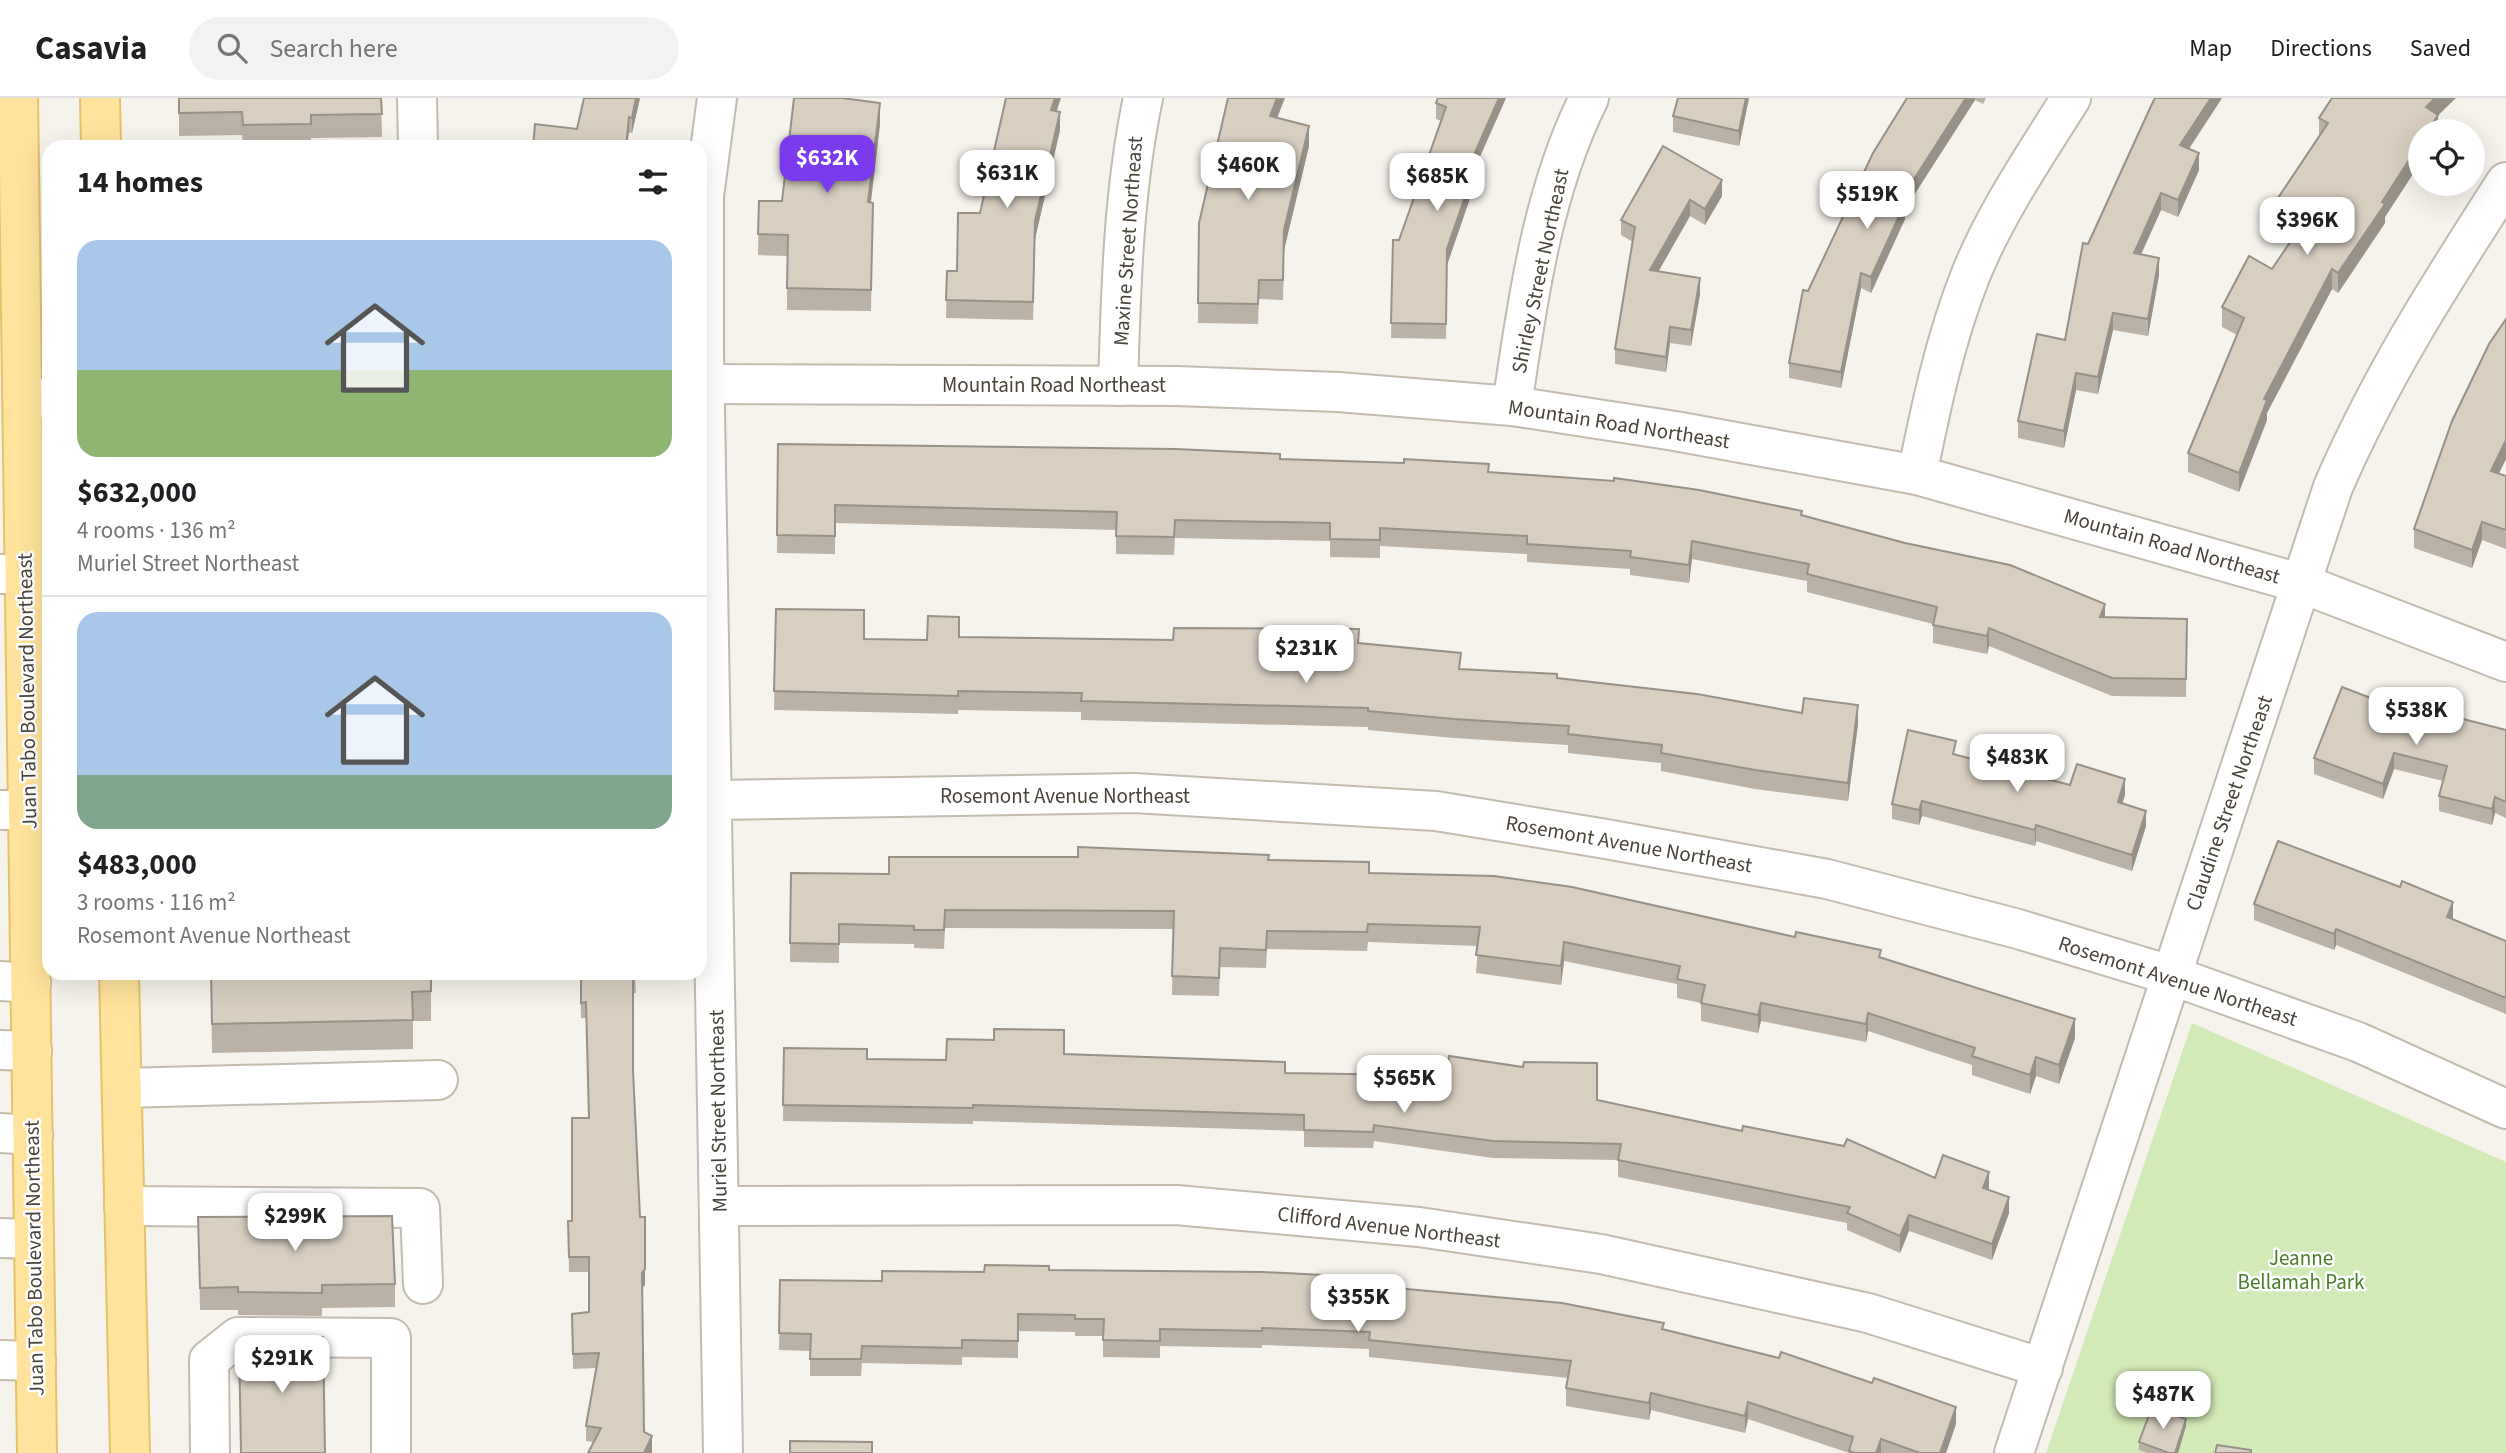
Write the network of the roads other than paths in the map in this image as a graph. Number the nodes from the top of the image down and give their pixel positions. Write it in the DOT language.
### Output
graph roads {
  1 [pos="18,98"];
  2 [pos="100,98"];
  3 [pos="417,98"];
  4 [pos="717,98"];
  5 [pos="1143,98"];
  6 [pos="1589,98"];
  7 [pos="2071,98"];
  8 [pos="101,140"];
  9 [pos="418,140"];
  10 [pos="707,173"];
  11 [pos="10,177"];
  12 [pos="2506,181"];
  13 [pos="11,322"];
  14 [pos="707,384"];
  15 [pos="1118,386"];
  16 [pos="36,398"];
  17 [pos="1512,406"];
  18 [pos="1917,475"];
  19 [pos="707,573"];
  20 [pos="25,575"];
  21 [pos="2303,584"];
  22 [pos="2506,662"];
  23 [pos="713,800"];
  24 [pos="14,810"];
  25 [pos="2170,975"];
  26 [pos="118,980"];
  27 [pos="15,982"];
  28 [pos="16,1050"];
  29 [pos="438,1080"];
  30 [pos="122,1088"];
  31 [pos="2506,1109"];
  32 [pos="16,1134"];
  33 [pos="124,1206"];
  34 [pos="720,1206"];
  35 [pos="17,1238"];
  36 [pos="423,1284"];
  37 [pos="18,1361"];
  38 [pos="2043,1368"];
  39 [pos="37,1453"];
  40 [pos="130,1453"];
  41 [pos="210,1453"];
  42 [pos="391,1453"];
  43 [pos="723,1453"];
  44 [pos="2014,1453"];
  1 -- 11 [label="main road, Juan Tabo Boulevard Northeast"];
  2 -- 8 [label="main road"];
  3 -- 9 [label="street"];
  4 -- 10 [label="street, Muriel Street Northeast"];
  5 -- 15 [label="street, Maxine Street Northeast"];
  6 -- 17 [label="street, Shirley Street Northeast"];
  7 -- 18 [label="street"];
  11 -- 13 [label="main road, Juan Tabo Boulevard Northeast"];
  12 -- 21 [label="street, Claudine Street Northeast"];
  13 -- 16 [label="main road, Juan Tabo Boulevard Northeast"];
  14 -- 15 [label="street, Mountain Road Northeast"];
  15 -- 17 [label="street, Mountain Road Northeast"];
  16 -- 20 [label="main road, Juan Tabo Boulevard Northeast"];
  17 -- 18 [label="street, Mountain Road Northeast"];
  18 -- 21 [label="street, Mountain Road Northeast"];
  19 -- 23 [label="street, Muriel Street Northeast"];
  20 -- 24 [label="main road, Juan Tabo Boulevard Northeast"];
  21 -- 22 [label="street, Mountain Road Northeast"];
  21 -- 25 [label="street, Claudine Street Northeast"];
  23 -- 25 [label="street, Rosemont Avenue Northeast"];
  23 -- 34 [label="street, Muriel Street Northeast"];
  24 -- 27 [label="main road, Juan Tabo Boulevard Northeast"];
  25 -- 31 [label="street, Rosemont Avenue Northeast"];
  25 -- 38 [label="street, Claudine Street Northeast"];
  26 -- 30 [label="main road"];
  27 -- 28 [label="main road, Juan Tabo Boulevard Northeast"];
  28 -- 32 [label="main road, Juan Tabo Boulevard Northeast"];
  29 -- 30 [label="street"];
  30 -- 33 [label="main road"];
  32 -- 35 [label="main road, Juan Tabo Boulevard Northeast"];
  33 -- 36 [label="street"];
  33 -- 40 [label="main road"];
  34 -- 38 [label="street, Clifford Avenue Northeast"];
  34 -- 43 [label="street, Muriel Street Northeast"];
  35 -- 37 [label="main road, Juan Tabo Boulevard Northeast"];
  37 -- 39 [label="main road, Juan Tabo Boulevard Northeast"];
  38 -- 44 [label="street, Claudine Street Northeast"];
  41 -- 42 [label="street"];
}
